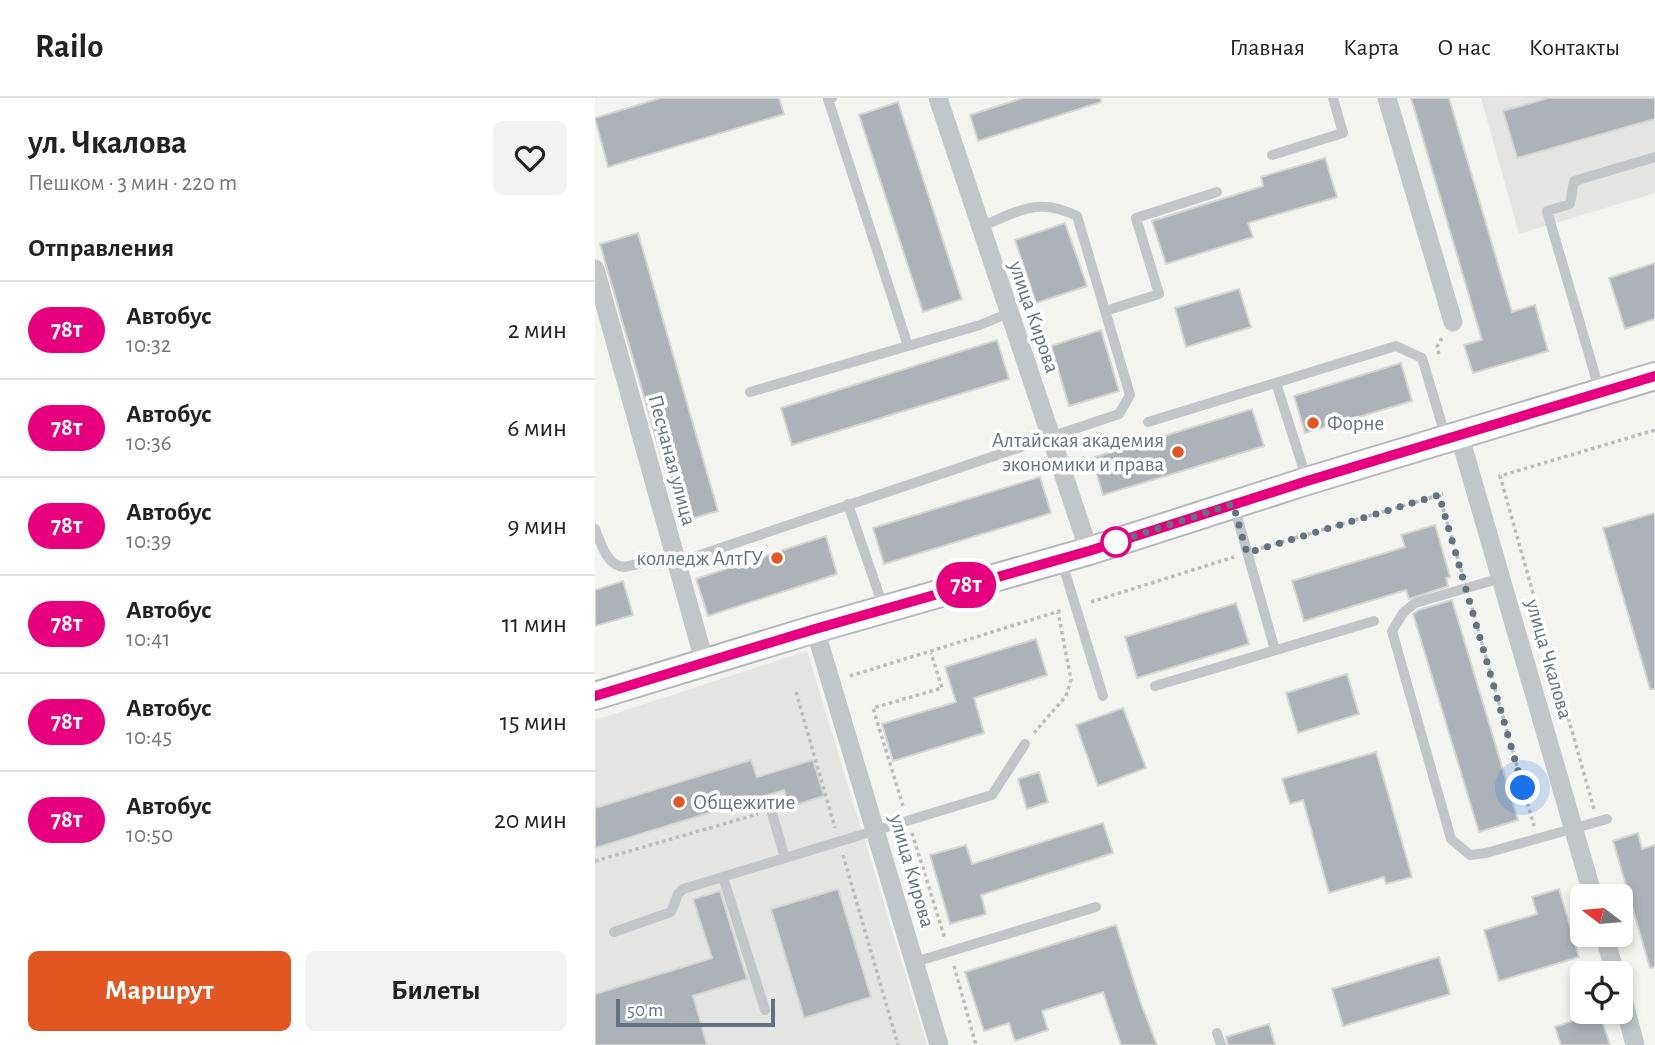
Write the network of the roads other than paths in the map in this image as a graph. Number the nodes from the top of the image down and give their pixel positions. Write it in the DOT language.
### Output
graph roads {
  1 [pos="832,98"];
  2 [pos="938,98"];
  3 [pos="1333,98"];
  4 [pos="1387,98"];
  5 [pos="1272,155"];
  6 [pos="1655,158"];
  7 [pos="1217,192"];
  8 [pos="980,227"];
  9 [pos="595,269"];
  10 [pos="1105,311"];
  11 [pos="1009,313"];
  12 [pos="1453,322"];
  13 [pos="908,346"];
  14 [pos="1655,376"];
  15 [pos="1276,383"];
  16 [pos="750,392"];
  17 [pos="1600,392"];
  18 [pos="1148,422"];
  19 [pos="1453,437"];
  20 [pos="1052,438"];
  21 [pos="1307,481"];
  22 [pos="1233,504"];
  23 [pos="848,505"];
  24 [pos="595,528"];
  25 [pos="1089,551"];
  26 [pos="1061,558"];
  27 [pos="675,560"];
  28 [pos="1501,578"];
  29 [pos="884,609"];
  30 [pos="1374,621"];
  31 [pos="815,629"];
  32 [pos="1275,650"];
  33 [pos="705,664"];
  34 [pos="1155,686"];
  35 [pos="595,696"];
  36 [pos="1103,696"];
  37 [pos="1025,744"];
  38 [pos="771,810"];
  39 [pos="1602,820"];
  40 [pos="1574,827"];
  41 [pos="877,831"];
  42 [pos="785,858"];
  43 [pos="723,877"];
  44 [pos="1591,884"];
  45 [pos="1096,907"];
  46 [pos="614,932"];
  47 [pos="915,962"];
  48 [pos="765,1010"];
  49 [pos="1629,1024"];
  50 [pos="1217,1033"];
  51 [pos="939,1045"];
  52 [pos="1221,1045"];
  53 [pos="1635,1045"];
  1 -- 13 [label="lane"];
  2 -- 8 [label="street, улица Кирова"];
  3 -- 5 [label="lane"];
  4 -- 12 [label="street"];
  6 -- 17 [label="lane"];
  7 -- 10 [label="lane"];
  8 -- 10 [label="lane"];
  8 -- 11 [label="street, улица Кирова"];
  9 -- 27 [label="street, Песчаная улица"];
  10 -- 20 [label="lane"];
  11 -- 13 [label="lane"];
  11 -- 20 [label="street, улица Кирова"];
  13 -- 16 [label="lane"];
  14 -- 17 [label="main road"];
  15 -- 18 [label="lane"];
  15 -- 19 [label="lane"];
  15 -- 21 [label="lane"];
  17 -- 19 [label="main road"];
  19 -- 21 [label="main road"];
  19 -- 28 [label="street, улица Чкалова"];
  20 -- 23 [label="lane"];
  20 -- 25 [label="street, улица Кирова"];
  21 -- 22 [label="main road"];
  22 -- 25 [label="main road"];
  22 -- 32 [label="lane"];
  23 -- 27 [label="lane"];
  23 -- 29 [label="lane"];
  24 -- 27 [label="lane"];
  25 -- 26 [label="main road"];
  26 -- 29 [label="main road"];
  26 -- 36 [label="lane"];
  27 -- 33 [label="street, Песчаная улица"];
  28 -- 40 [label="street, улица Чкалова"];
  28 -- 40 [label="lane"];
  29 -- 31 [label="main road"];
  30 -- 32 [label="lane"];
  31 -- 33 [label="main road"];
  31 -- 41 [label="street, улица Кирова"];
  32 -- 34 [label="lane"];
  33 -- 35 [label="main road"];
  37 -- 41 [label="lane"];
  38 -- 42 [label="lane"];
  39 -- 40 [label="lane"];
  40 -- 44 [label="street, улица Чкалова"];
  41 -- 42 [label="lane"];
  41 -- 47 [label="street, улица Кирова"];
  42 -- 43 [label="lane"];
  43 -- 46 [label="lane"];
  43 -- 48 [label="lane"];
  45 -- 47 [label="lane"];
  47 -- 51 [label="street, улица Кирова"];
  49 -- 53 [label="street"];
  50 -- 52 [label="lane"];
}
